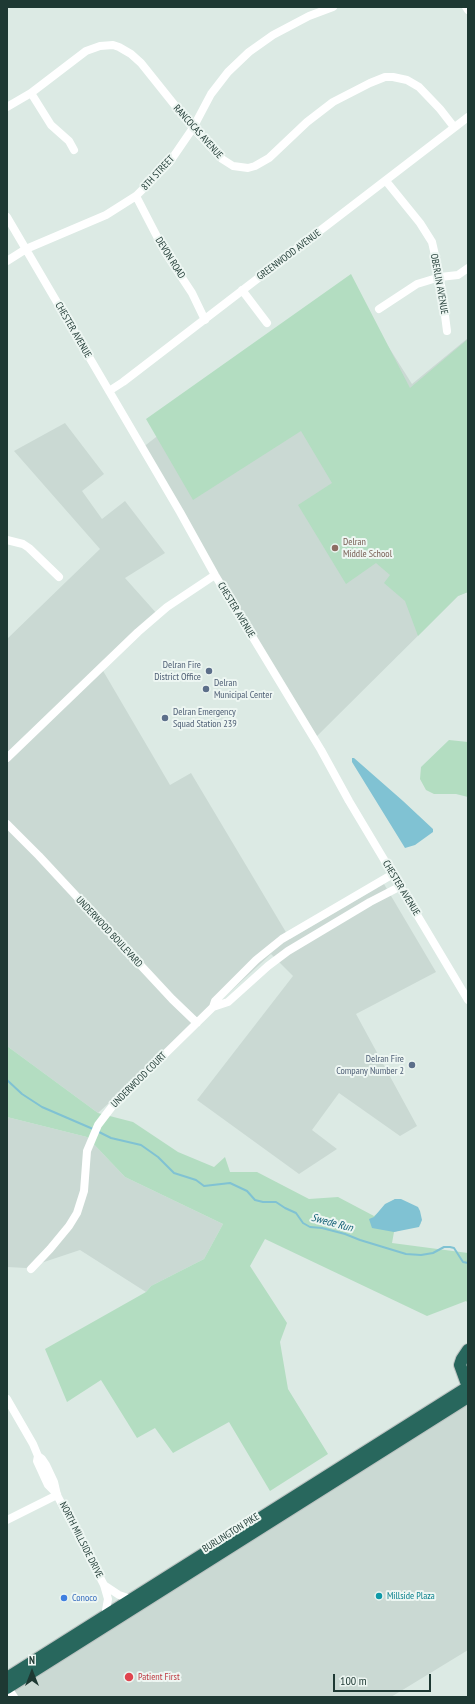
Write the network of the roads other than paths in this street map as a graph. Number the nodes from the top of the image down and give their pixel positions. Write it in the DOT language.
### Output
graph roads {
  1 [pos="333,7"];
  2 [pos="466,7"];
  3 [pos="468,10"];
  4 [pos="31,93"];
  5 [pos="7,108"];
  6 [pos="468,117"];
  7 [pos="454,127"];
  8 [pos="193,128"];
  9 [pos="74,150"];
  10 [pos="386,181"];
  11 [pos="136,196"];
  12 [pos="7,217"];
  13 [pos="26,249"];
  14 [pos="7,261"];
  15 [pos="468,268"];
  16 [pos="440,278"];
  17 [pos="242,290"];
  18 [pos="379,309"];
  19 [pos="205,320"];
  20 [pos="266,323"];
  21 [pos="447,330"];
  22 [pos="109,391"];
  23 [pos="7,540"];
  24 [pos="215,575"];
  25 [pos="59,577"];
  26 [pos="7,758"];
  27 [pos="7,824"];
  28 [pos="393,874"];
  29 [pos="400,886"];
  30 [pos="468,1000"];
  31 [pos="213,1007"];
  32 [pos="197,1023"];
  33 [pos="31,1269"];
  34 [pos="468,1350"];
  35 [pos="468,1387"];
  36 [pos="468,1398"];
  37 [pos="7,1400"];
  38 [pos="57,1495"];
  39 [pos="7,1520"];
  40 [pos="104,1585"];
  41 [pos="134,1598"];
  42 [pos="105,1616"];
  43 [pos="9,1688"];
  1 -- 8 [label="street, 8TH STREET"];
  2 -- 3 [label="street"];
  4 -- 5 [label="street, RANCOCAS AVENUE"];
  4 -- 8 [label="street, RANCOCAS AVENUE"];
  4 -- 9 [label="street"];
  6 -- 7 [label="street, GREENWOOD AVENUE"];
  7 -- 8 [label="street, RANCOCAS AVENUE"];
  7 -- 10 [label="street, GREENWOOD AVENUE"];
  8 -- 11 [label="street, 8TH STREET"];
  10 -- 16 [label="street, OBERLIN AVENUE"];
  10 -- 17 [label="street, GREENWOOD AVENUE"];
  11 -- 13 [label="street, 8TH STREET"];
  11 -- 19 [label="street, DEVON ROAD"];
  12 -- 13 [label="street, CHESTER AVENUE"];
  13 -- 14 [label="street, 8TH STREET"];
  13 -- 22 [label="street, CHESTER AVENUE"];
  15 -- 16 [label="street"];
  16 -- 18 [label="street"];
  16 -- 21 [label="street, OBERLIN AVENUE"];
  17 -- 19 [label="street, GREENWOOD AVENUE"];
  17 -- 20 [label="street"];
  19 -- 22 [label="street, GREENWOOD AVENUE"];
  22 -- 24 [label="street, CHESTER AVENUE"];
  23 -- 25 [label="street"];
  24 -- 26 [label="street"];
  24 -- 28 [label="street, CHESTER AVENUE"];
  27 -- 32 [label="street, UNDERWOOD BOULEVARD"];
  28 -- 29 [label="street, CHESTER AVENUE"];
  28 -- 31 [label="street"];
  29 -- 30 [label="street, CHESTER AVENUE"];
  29 -- 31 [label="street"];
  31 -- 32 [label="street"];
  32 -- 33 [label="street, UNDERWOOD COURT"];
  34 -- 35 [label="highway"];
  35 -- 41 [label="highway, BURLINGTON PIKE"];
  36 -- 43 [label="highway, BURLINGTON PIKE"];
  37 -- 38 [label="street, NORTH MILLSIDE DRIVE"];
  38 -- 39 [label="street"];
  38 -- 40 [label="street, NORTH MILLSIDE DRIVE"];
  40 -- 41 [label="street, NORTH MILLSIDE DRIVE"];
  40 -- 42 [label="street, NORTH MILLSIDE DRIVE"];
  41 -- 42 [label="highway, BURLINGTON PIKE"];
  42 -- 43 [label="highway, BURLINGTON PIKE"];
}
